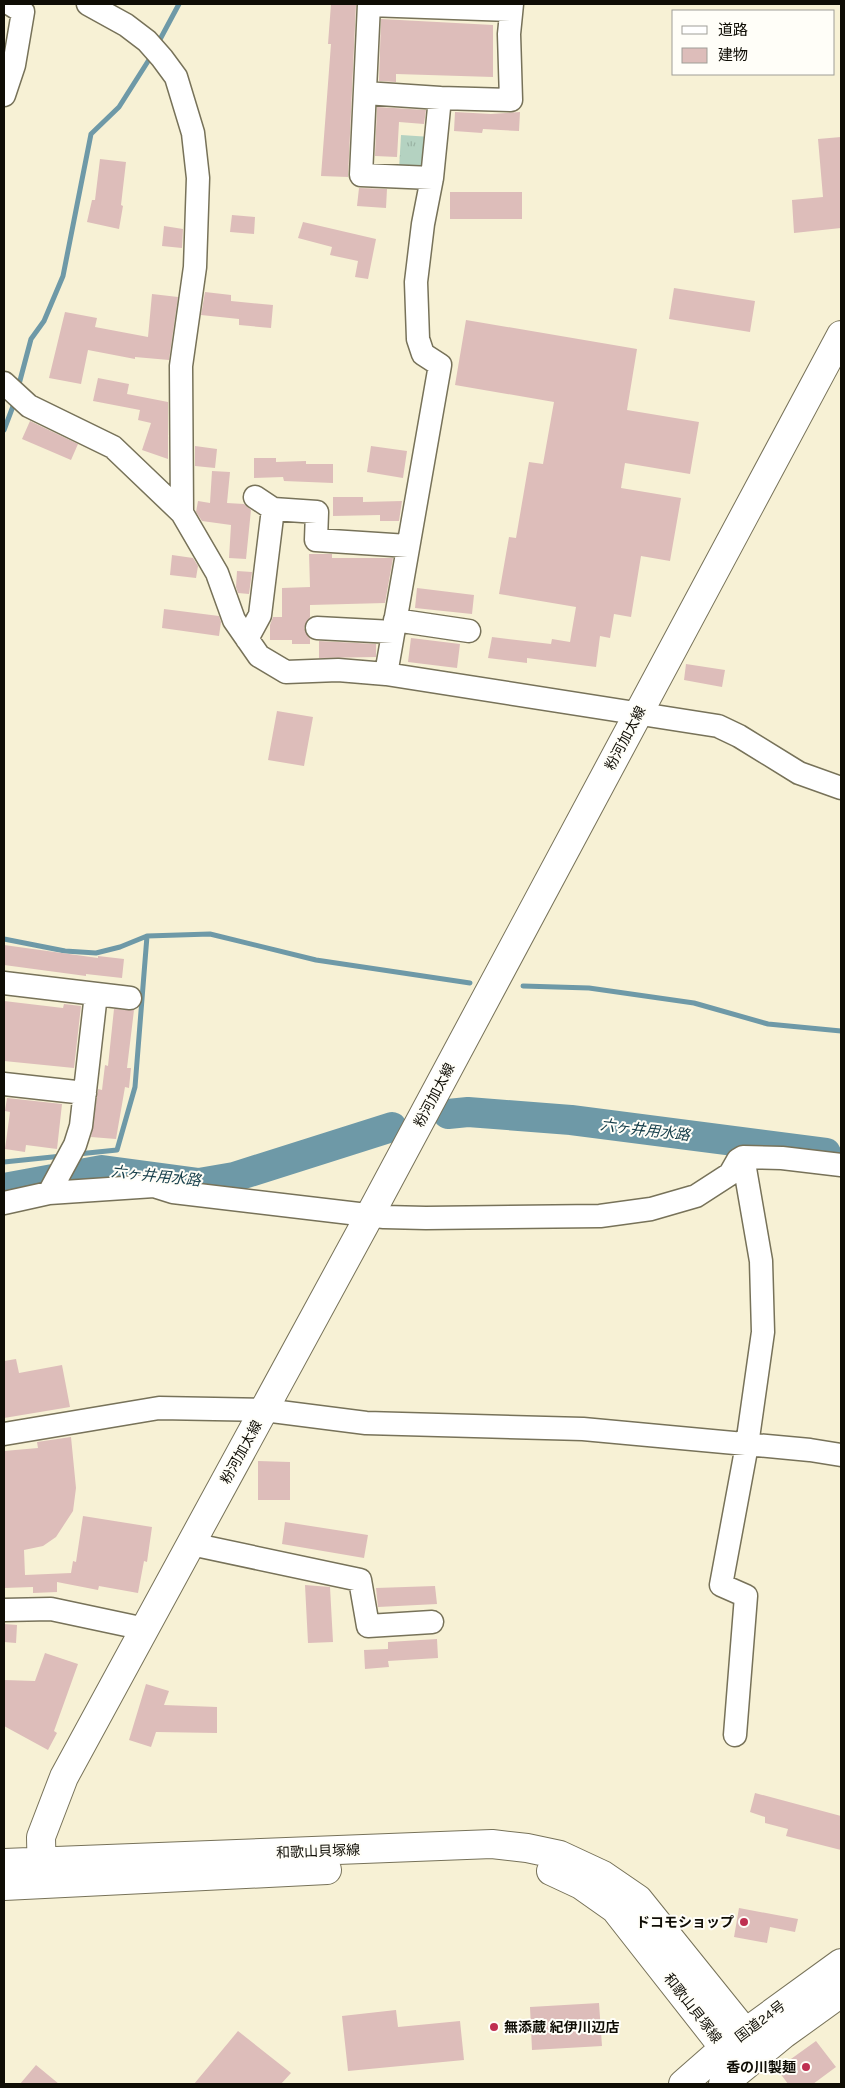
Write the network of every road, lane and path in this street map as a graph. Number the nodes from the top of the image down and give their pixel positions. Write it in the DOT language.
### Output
graph roads {
  1 [pos="10,4"];
  2 [pos="88,4"];
  3 [pos="369,4"];
  4 [pos="512,7"];
  5 [pos="365,93"];
  6 [pos="4,96"];
  7 [pos="440,98"];
  8 [pos="432,178"];
  9 [pos="841,334"];
  10 [pos="4,383"];
  11 [pos="182,513"];
  12 [pos="408,546"];
  13 [pos="394,626"];
  14 [pos="317,628"];
  15 [pos="468,631"];
  16 [pos="247,640"];
  17 [pos="386,674"];
  18 [pos="639,712"];
  19 [pos="841,788"];
  20 [pos="4,983"];
  21 [pos="96,994"];
  22 [pos="130,998"];
  23 [pos="4,1084"];
  24 [pos="85,1093"];
  25 [pos="743,1157"];
  26 [pos="841,1165"];
  27 [pos="49,1192"];
  28 [pos="4,1203"];
  29 [pos="369,1216"];
  30 [pos="264,1410"];
  31 [pos="4,1434"];
  32 [pos="746,1445"];
  33 [pos="841,1455"];
  34 [pos="191,1544"];
  35 [pos="4,1610"];
  36 [pos="432,1622"];
  37 [pos="145,1629"];
  38 [pos="735,1735"];
  39 [pos="4,1863"];
  40 [pos="42,1872"];
  41 [pos="4,1886"];
  42 [pos="841,1963"];
  43 [pos="841,1993"];
  44 [pos="735,2040"];
  45 [pos="750,2062"];
  46 [pos="683,2084"];
  47 [pos="723,2084"];
  1 -- 6 [label="street"];
  2 -- 11 [label="street"];
  3 -- 4 [label="street"];
  3 -- 5 [label="street"];
  4 -- 7 [label="street"];
  5 -- 7 [label="street"];
  5 -- 8 [label="street"];
  7 -- 8 [label="street"];
  8 -- 12 [label="street"];
  9 -- 18 [label="main road, 粉河加太線"];
  10 -- 11 [label="street"];
  11 -- 16 [label="street"];
  12 -- 13 [label="street"];
  12 -- 16 [label="street"];
  13 -- 14 [label="street"];
  13 -- 15 [label="street"];
  13 -- 17 [label="street"];
  16 -- 17 [label="street"];
  17 -- 18 [label="street"];
  18 -- 19 [label="street"];
  18 -- 29 [label="main road, 粉河加太線"];
  20 -- 21 [label="street"];
  21 -- 22 [label="street"];
  21 -- 24 [label="street"];
  23 -- 24 [label="street"];
  24 -- 27 [label="street"];
  25 -- 26 [label="street"];
  25 -- 29 [label="street"];
  25 -- 32 [label="street"];
  27 -- 28 [label="street"];
  27 -- 29 [label="street"];
  29 -- 30 [label="main road, 粉河加太線"];
  30 -- 31 [label="street"];
  30 -- 32 [label="street"];
  30 -- 34 [label="main road, 粉河加太線"];
  32 -- 33 [label="street"];
  32 -- 38 [label="street"];
  34 -- 36 [label="street"];
  34 -- 37 [label="main road, 粉河加太線"];
  35 -- 37 [label="street"];
  37 -- 40 [label="main road, 粉河加太線"];
  39 -- 40 [label="main road"];
  40 -- 41 [label="main road"];
  40 -- 44 [label="main road, 和歌山貝塚線"];
  42 -- 44 [label="main road, 国道24号"];
  43 -- 45 [label="main road, 国道24号"];
  44 -- 45 [label="main road, 和歌山貝塚線"];
  44 -- 46 [label="main road, 国道24号"];
  45 -- 47 [label="main road, 国道24号"];
}
